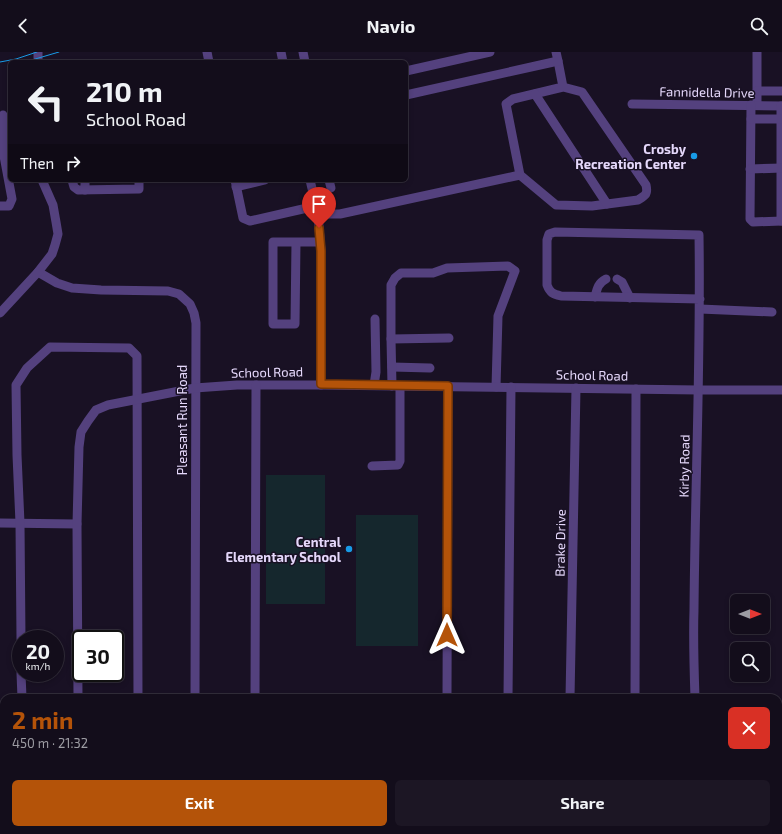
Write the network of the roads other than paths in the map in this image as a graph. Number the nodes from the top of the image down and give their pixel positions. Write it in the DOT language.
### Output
graph roads {
  1 [pos="490,52"];
  2 [pos="556,52"];
  3 [pos="757,52"];
  4 [pos="558,61"];
  5 [pos="408,71"];
  6 [pos="563,87"];
  7 [pos="757,91"];
  8 [pos="782,91"];
  9 [pos="535,94"];
  10 [pos="408,95"];
  11 [pos="632,104"];
  12 [pos="754,105"];
  13 [pos="781,106"];
  14 [pos="4,114"];
  15 [pos="751,118"];
  16 [pos="781,119"];
  17 [pos="781,168"];
  18 [pos="750,169"];
  19 [pos="520,175"];
  20 [pos="8,178"];
  21 [pos="9,182"];
  22 [pos="43,182"];
  23 [pos="73,182"];
  24 [pos="85,182"];
  25 [pos="139,182"];
  26 [pos="245,182"];
  27 [pos="310,182"];
  28 [pos="235,183"];
  29 [pos="85,190"];
  30 [pos="607,204"];
  31 [pos="0,206"];
  32 [pos="317,210"];
  33 [pos="782,221"];
  34 [pos="296,242"];
  35 [pos="320,242"];
  36 [pos="38,272"];
  37 [pos="606,279"];
  38 [pos="617,279"];
  39 [pos="595,297"];
  40 [pos="630,298"];
  41 [pos="700,299"];
  42 [pos="4,301"];
  43 [pos="700,309"];
  44 [pos="772,312"];
  45 [pos="0,313"];
  46 [pos="375,320"];
  47 [pos="449,338"];
  48 [pos="391,339"];
  49 [pos="392,367"];
  50 [pos="430,368"];
  51 [pos="321,384"];
  52 [pos="256,385"];
  53 [pos="374,385"];
  54 [pos="396,386"];
  55 [pos="448,386"];
  56 [pos="496,387"];
  57 [pos="511,387"];
  58 [pos="195,388"];
  59 [pos="576,388"];
  60 [pos="636,389"];
  61 [pos="699,390"];
  62 [pos="782,390"];
  63 [pos="137,399"];
  64 [pos="372,466"];
  65 [pos="0,523"];
  66 [pos="20,523"];
  67 [pos="77,524"];
  68 [pos="21,630"];
  69 [pos="22,682"];
  70 [pos="22,694"];
  71 [pos="78,694"];
  72 [pos="138,694"];
  73 [pos="195,694"];
  74 [pos="255,694"];
  75 [pos="446,694"];
  76 [pos="508,694"];
  77 [pos="570,694"];
  78 [pos="635,694"];
  79 [pos="694,694"];
  1 -- 5 [label="street"];
  2 -- 4 [label="street"];
  3 -- 7 [label="street"];
  4 -- 6 [label="street"];
  4 -- 10 [label="street"];
  6 -- 9 [label="street"];
  6 -- 30 [label="street"];
  7 -- 8 [label="street"];
  7 -- 12 [label="street"];
  9 -- 19 [label="street"];
  9 -- 30 [label="street"];
  11 -- 12 [label="street, Fannidella Drive"];
  12 -- 13 [label="street, Fannidella Drive"];
  12 -- 15 [label="street"];
  13 -- 16 [label="street"];
  14 -- 20 [label="street"];
  15 -- 16 [label="street"];
  15 -- 18 [label="street"];
  16 -- 17 [label="street"];
  17 -- 18 [label="street"];
  17 -- 33 [label="street"];
  18 -- 33 [label="street"];
  19 -- 30 [label="street"];
  19 -- 32 [label="street"];
  21 -- 31 [label="street"];
  22 -- 36 [label="street"];
  23 -- 29 [label="street"];
  24 -- 29 [label="street"];
  25 -- 29 [label="street"];
  26 -- 28 [label="street"];
  27 -- 32 [label="street"];
  28 -- 32 [label="street"];
  32 -- 35 [label="street"];
  34 -- 34 [label="street"];
  34 -- 35 [label="street"];
  35 -- 51 [label="street"];
  36 -- 42 [label="street"];
  36 -- 58 [label="street, Pleasant Run Road"];
  37 -- 39 [label="street"];
  38 -- 40 [label="street"];
  39 -- 40 [label="street"];
  39 -- 41 [label="street, Kirby Road"];
  40 -- 41 [label="street"];
  41 -- 43 [label="street, Kirby Road"];
  42 -- 45 [label="street"];
  43 -- 44 [label="street"];
  43 -- 61 [label="street, Kirby Road"];
  46 -- 53 [label="street"];
  47 -- 48 [label="street"];
  48 -- 49 [label="street"];
  48 -- 56 [label="street"];
  49 -- 50 [label="street"];
  49 -- 54 [label="street"];
  51 -- 52 [label="street, School Road"];
  51 -- 53 [label="street, School Road"];
  52 -- 58 [label="street, School Road"];
  52 -- 74 [label="street"];
  53 -- 54 [label="street, School Road"];
  54 -- 55 [label="street, School Road"];
  54 -- 64 [label="street"];
  55 -- 56 [label="street, School Road"];
  55 -- 75 [label="street"];
  56 -- 57 [label="street, School Road"];
  57 -- 59 [label="street, School Road"];
  57 -- 76 [label="street"];
  58 -- 63 [label="street, School Road"];
  58 -- 73 [label="street, Pleasant Run Road"];
  59 -- 60 [label="street, School Road"];
  59 -- 77 [label="street, Brake Drive"];
  60 -- 61 [label="street, School Road"];
  60 -- 78 [label="street"];
  61 -- 62 [label="street, School Road"];
  61 -- 79 [label="street, Kirby Road"];
  63 -- 66 [label="street"];
  63 -- 67 [label="street, School Road"];
  63 -- 72 [label="street"];
  65 -- 66 [label="street"];
  66 -- 67 [label="street"];
  66 -- 68 [label="street"];
  67 -- 71 [label="street, School Road"];
  69 -- 70 [label="street"];
}
